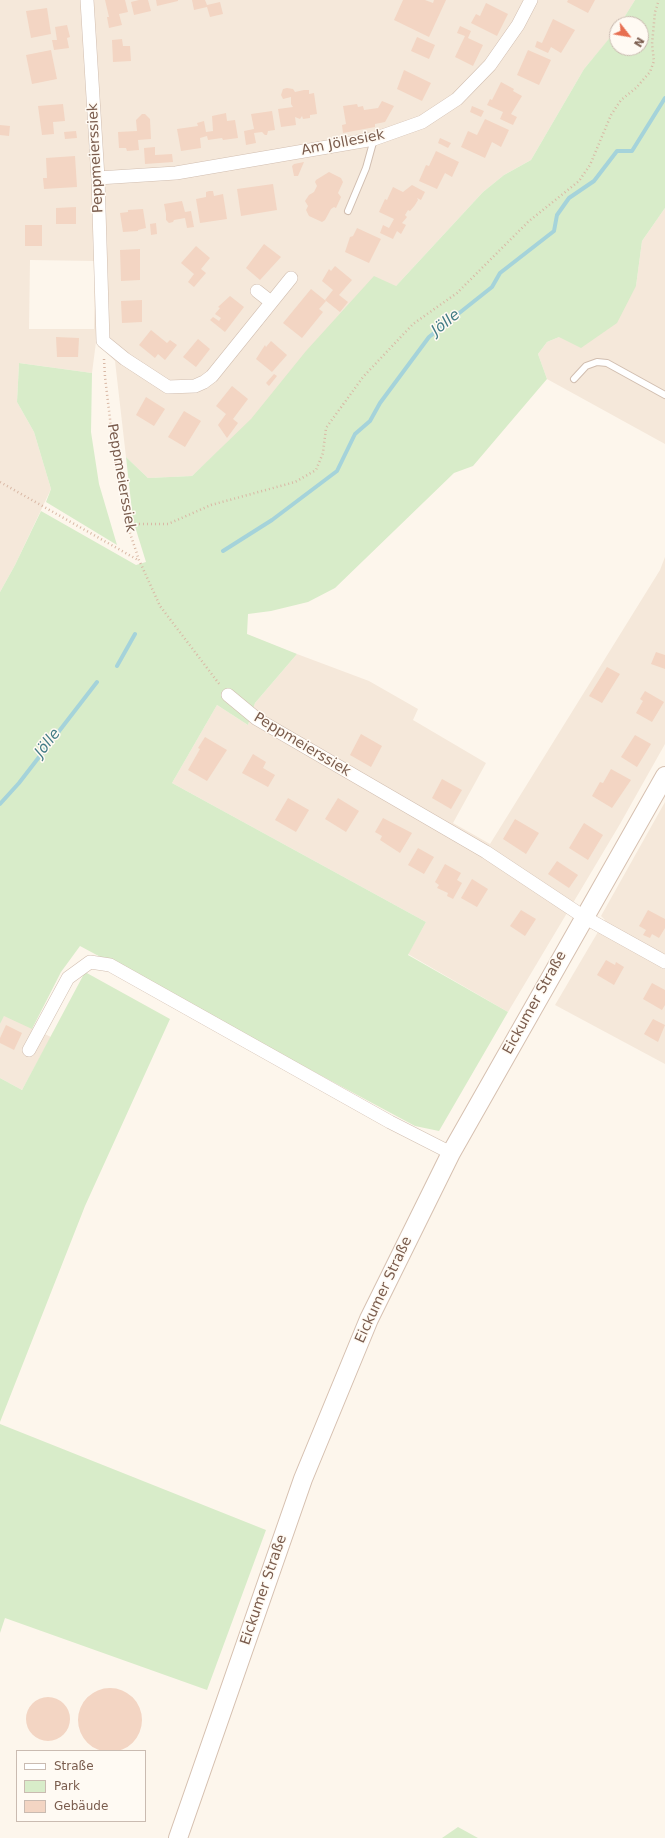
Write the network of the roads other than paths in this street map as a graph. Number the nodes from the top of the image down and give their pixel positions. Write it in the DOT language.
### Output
graph roads {
  1 [pos="87,0"];
  2 [pos="531,0"];
  3 [pos="374,139"];
  4 [pos="98,178"];
  5 [pos="348,211"];
  6 [pos="291,278"];
  7 [pos="257,291"];
  8 [pos="271,302"];
  9 [pos="574,379"];
  10 [pos="665,395"];
  11 [pos="228,695"];
  12 [pos="665,776"];
  13 [pos="584,917"];
  14 [pos="665,962"];
  15 [pos="29,1050"];
  16 [pos="451,1153"];
  17 [pos="178,1838"];
  1 -- 4 [label="street, Peppmeierssiek"];
  2 -- 3 [label="street, Am Jöllesiek"];
  3 -- 4 [label="street, Am Jöllesiek"];
  3 -- 5 [label="lane"];
  4 -- 8 [label="street, Peppmeierssiek"];
  6 -- 8 [label="street"];
  7 -- 8 [label="street"];
  9 -- 10 [label="lane"];
  11 -- 13 [label="street, Peppmeierssiek"];
  12 -- 13 [label="main road, Eickumer Straße"];
  13 -- 14 [label="street, Peppmeierssiek"];
  13 -- 16 [label="main road, Eickumer Straße"];
  15 -- 16 [label="street"];
  16 -- 17 [label="main road, Eickumer Straße"];
}
